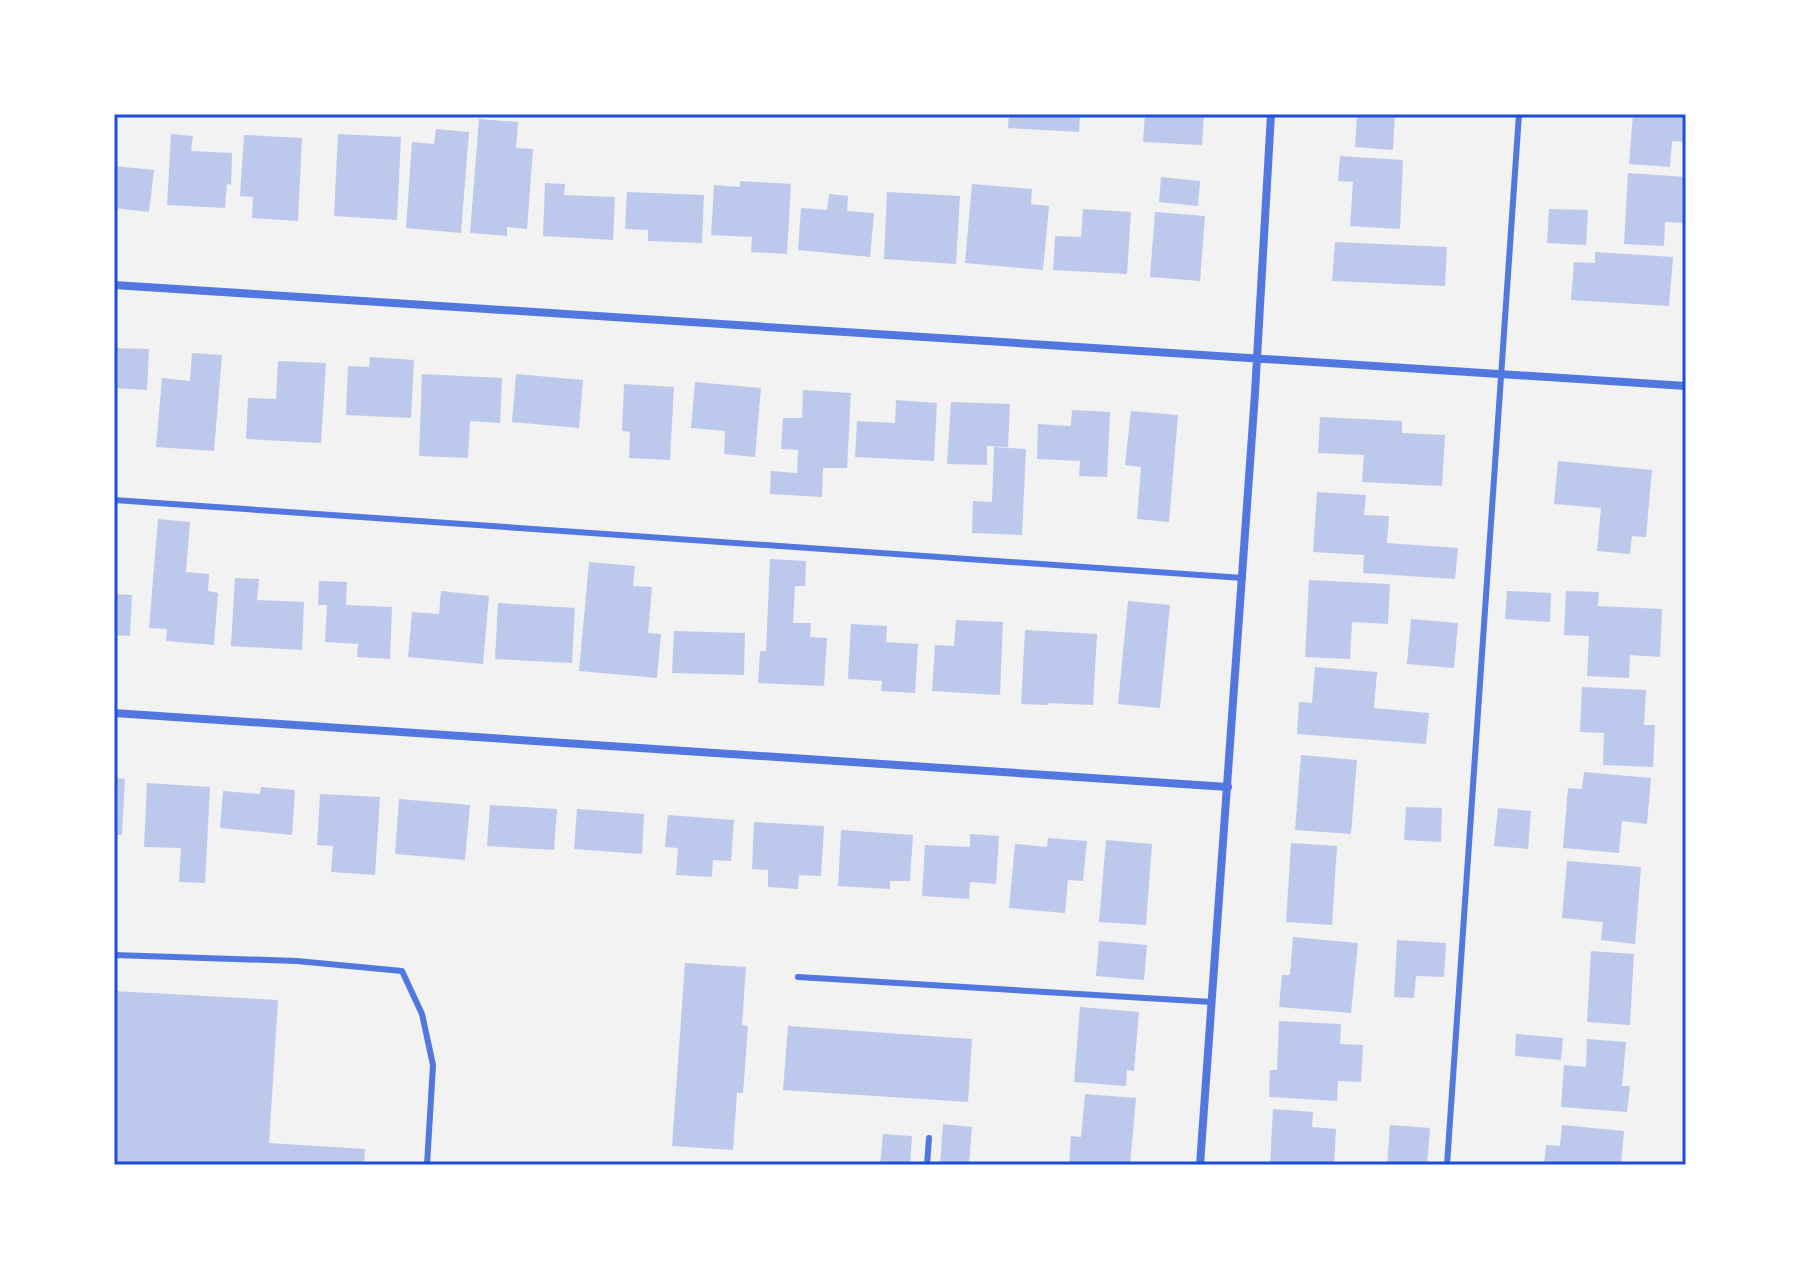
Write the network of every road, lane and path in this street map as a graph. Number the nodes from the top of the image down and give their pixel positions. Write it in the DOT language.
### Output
graph roads {
  1 [pos="1271,114"];
  2 [pos="1519,114"];
  3 [pos="114,285"];
  4 [pos="1257,358"];
  5 [pos="1501,374"];
  6 [pos="1686,386"];
  7 [pos="114,500"];
  8 [pos="1243,578"];
  9 [pos="114,713"];
  10 [pos="1228,787"];
  11 [pos="114,955"];
  12 [pos="798,977"];
  13 [pos="1212,1002"];
  14 [pos="929,1138"];
  15 [pos="427,1165"];
  16 [pos="927,1165"];
  17 [pos="1200,1165"];
  18 [pos="1447,1165"];
  1 -- 4 [label="street"];
  2 -- 5 [label="lane"];
  3 -- 4 [label="street"];
  4 -- 5 [label="street"];
  4 -- 8 [label="street"];
  5 -- 6 [label="street"];
  5 -- 18 [label="lane"];
  7 -- 8 [label="lane"];
  8 -- 10 [label="street"];
  9 -- 10 [label="street"];
  10 -- 13 [label="street"];
  11 -- 15 [label="lane"];
  12 -- 13 [label="lane"];
  13 -- 17 [label="street"];
  14 -- 16 [label="lane"];
}
